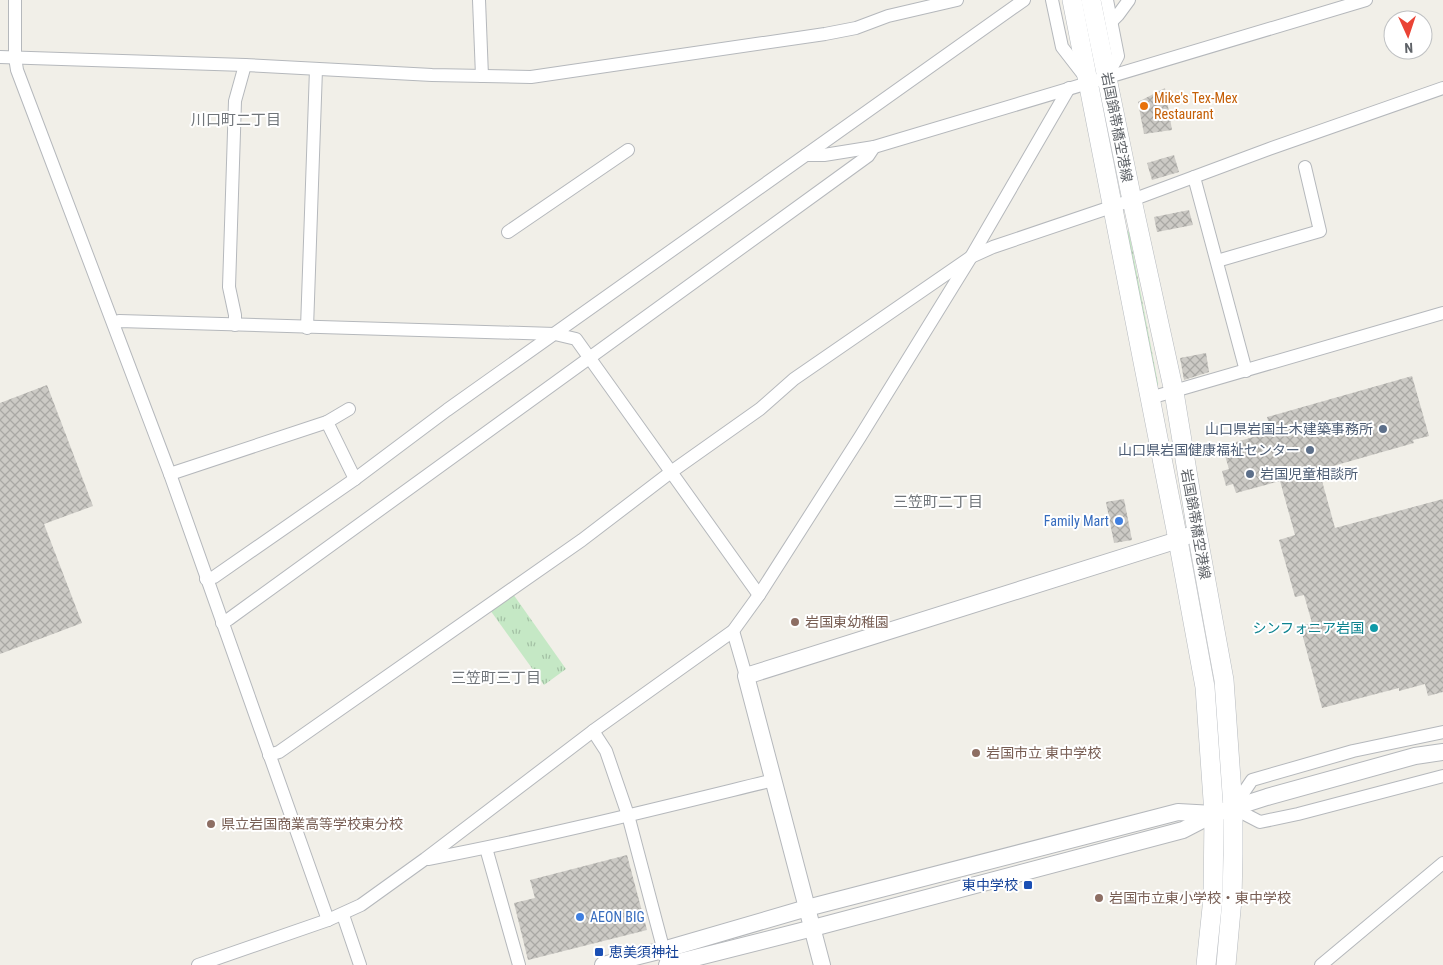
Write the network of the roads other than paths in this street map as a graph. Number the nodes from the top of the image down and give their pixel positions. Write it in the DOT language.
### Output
graph roads {
  1 [pos="15,0"];
  2 [pos="479,0"];
  3 [pos="957,0"];
  4 [pos="1024,0"];
  5 [pos="1052,0"];
  6 [pos="1072,0"];
  7 [pos="1091,0"];
  8 [pos="1108,0"];
  9 [pos="1129,0"];
  10 [pos="1366,0"];
  11 [pos="1112,21"];
  12 [pos="0,57"];
  13 [pos="15,57"];
  14 [pos="245,65"];
  15 [pos="316,69"];
  16 [pos="482,76"];
  17 [pos="1107,76"];
  18 [pos="1089,82"];
  19 [pos="1070,88"];
  20 [pos="1443,88"];
  21 [pos="874,146"];
  22 [pos="628,150"];
  23 [pos="806,155"];
  24 [pos="1305,167"];
  25 [pos="1194,177"];
  26 [pos="1132,200"];
  27 [pos="1113,206"];
  28 [pos="508,232"];
  29 [pos="971,256"];
  30 [pos="1217,261"];
  31 [pos="1443,313"];
  32 [pos="114,324"];
  33 [pos="235,325"];
  34 [pos="308,328"];
  35 [pos="555,334"];
  36 [pos="590,357"];
  37 [pos="1246,370"];
  38 [pos="1174,392"];
  39 [pos="1150,398"];
  40 [pos="349,409"];
  41 [pos="326,422"];
  42 [pos="671,472"];
  43 [pos="170,474"];
  44 [pos="355,479"];
  45 [pos="1197,532"];
  46 [pos="1178,540"];
  47 [pos="206,579"];
  48 [pos="759,595"];
  49 [pos="222,622"];
  50 [pos="733,631"];
  51 [pos="746,676"];
  52 [pos="593,731"];
  53 [pos="1443,732"];
  54 [pos="1443,752"];
  55 [pos="269,755"];
  56 [pos="1443,776"];
  57 [pos="774,780"];
  58 [pos="1233,808"];
  59 [pos="1214,814"];
  60 [pos="628,816"];
  61 [pos="486,848"];
  62 [pos="425,859"];
  63 [pos="1443,863"];
  64 [pos="806,908"];
  65 [pos="343,915"];
  66 [pos="328,920"];
  67 [pos="813,928"];
  68 [pos="666,961"];
  69 [pos="199,965"];
  70 [pos="360,965"];
  71 [pos="519,965"];
  72 [pos="603,965"];
  73 [pos="822,965"];
  74 [pos="1206,965"];
  75 [pos="1226,965"];
  76 [pos="1321,965"];
  1 -- 13 [label="street"];
  2 -- 16 [label="street"];
  3 -- 16 [label="street"];
  4 -- 23 [label="street"];
  5 -- 18 [label="street"];
  6 -- 18 [label="main road, 岩国錦帯橋空港線"];
  7 -- 17 [label="main road, 岩国錦帯橋空港線"];
  8 -- 11 [label="street"];
  9 -- 11 [label="street"];
  10 -- 17 [label="street"];
  11 -- 17 [label="street"];
  12 -- 13 [label="street"];
  13 -- 14 [label="street"];
  13 -- 32 [label="street"];
  14 -- 15 [label="street"];
  14 -- 33 [label="street"];
  15 -- 16 [label="street"];
  15 -- 34 [label="street"];
  17 -- 18 [label="street"];
  17 -- 26 [label="main road, 岩国錦帯橋空港線"];
  18 -- 19 [label="street"];
  18 -- 27 [label="main road, 岩国錦帯橋空港線"];
  19 -- 21 [label="street"];
  19 -- 29 [label="street"];
  20 -- 25 [label="street"];
  21 -- 23 [label="street"];
  21 -- 36 [label="street"];
  22 -- 28 [label="street"];
  23 -- 35 [label="street"];
  24 -- 30 [label="street"];
  25 -- 26 [label="street"];
  25 -- 30 [label="street"];
  26 -- 27 [label="street"];
  26 -- 38 [label="main road, 岩国錦帯橋空港線"];
  27 -- 29 [label="street"];
  27 -- 39 [label="main road, 岩国錦帯橋空港線"];
  29 -- 42 [label="street"];
  29 -- 48 [label="street"];
  30 -- 37 [label="street"];
  31 -- 37 [label="street"];
  32 -- 33 [label="street"];
  32 -- 43 [label="street"];
  33 -- 34 [label="street"];
  34 -- 35 [label="street"];
  35 -- 36 [label="street"];
  35 -- 44 [label="street"];
  36 -- 42 [label="street"];
  36 -- 49 [label="street"];
  37 -- 38 [label="street"];
  38 -- 39 [label="street"];
  38 -- 45 [label="main road, 岩国錦帯橋空港線"];
  39 -- 46 [label="main road, 岩国錦帯橋空港線"];
  40 -- 41 [label="street"];
  41 -- 43 [label="street"];
  41 -- 44 [label="street"];
  42 -- 48 [label="street"];
  42 -- 55 [label="street"];
  43 -- 47 [label="street"];
  44 -- 47 [label="street"];
  45 -- 46 [label="street"];
  45 -- 58 [label="main road, 岩国錦帯橋空港線"];
  46 -- 51 [label="street"];
  46 -- 59 [label="main road, 岩国錦帯橋空港線"];
  47 -- 49 [label="street"];
  48 -- 50 [label="street"];
  49 -- 55 [label="street"];
  50 -- 51 [label="street"];
  50 -- 52 [label="street"];
  51 -- 57 [label="street"];
  52 -- 60 [label="street"];
  52 -- 62 [label="street"];
  53 -- 58 [label="street"];
  54 -- 58 [label="street"];
  55 -- 66 [label="street"];
  56 -- 58 [label="street"];
  57 -- 60 [label="street"];
  57 -- 64 [label="street"];
  58 -- 59 [label="street"];
  58 -- 75 [label="main road, 岩国錦帯橋空港線"];
  59 -- 64 [label="street"];
  59 -- 67 [label="street"];
  59 -- 74 [label="main road, 岩国錦帯橋空港線"];
  60 -- 61 [label="street"];
  60 -- 68 [label="street"];
  61 -- 62 [label="street"];
  61 -- 71 [label="street"];
  62 -- 65 [label="street"];
  63 -- 76 [label="street"];
  64 -- 67 [label="street"];
  64 -- 68 [label="street"];
  65 -- 66 [label="street"];
  65 -- 70 [label="street"];
  66 -- 69 [label="street"];
  67 -- 68 [label="street"];
  67 -- 73 [label="street"];
  68 -- 72 [label="street"];
}
